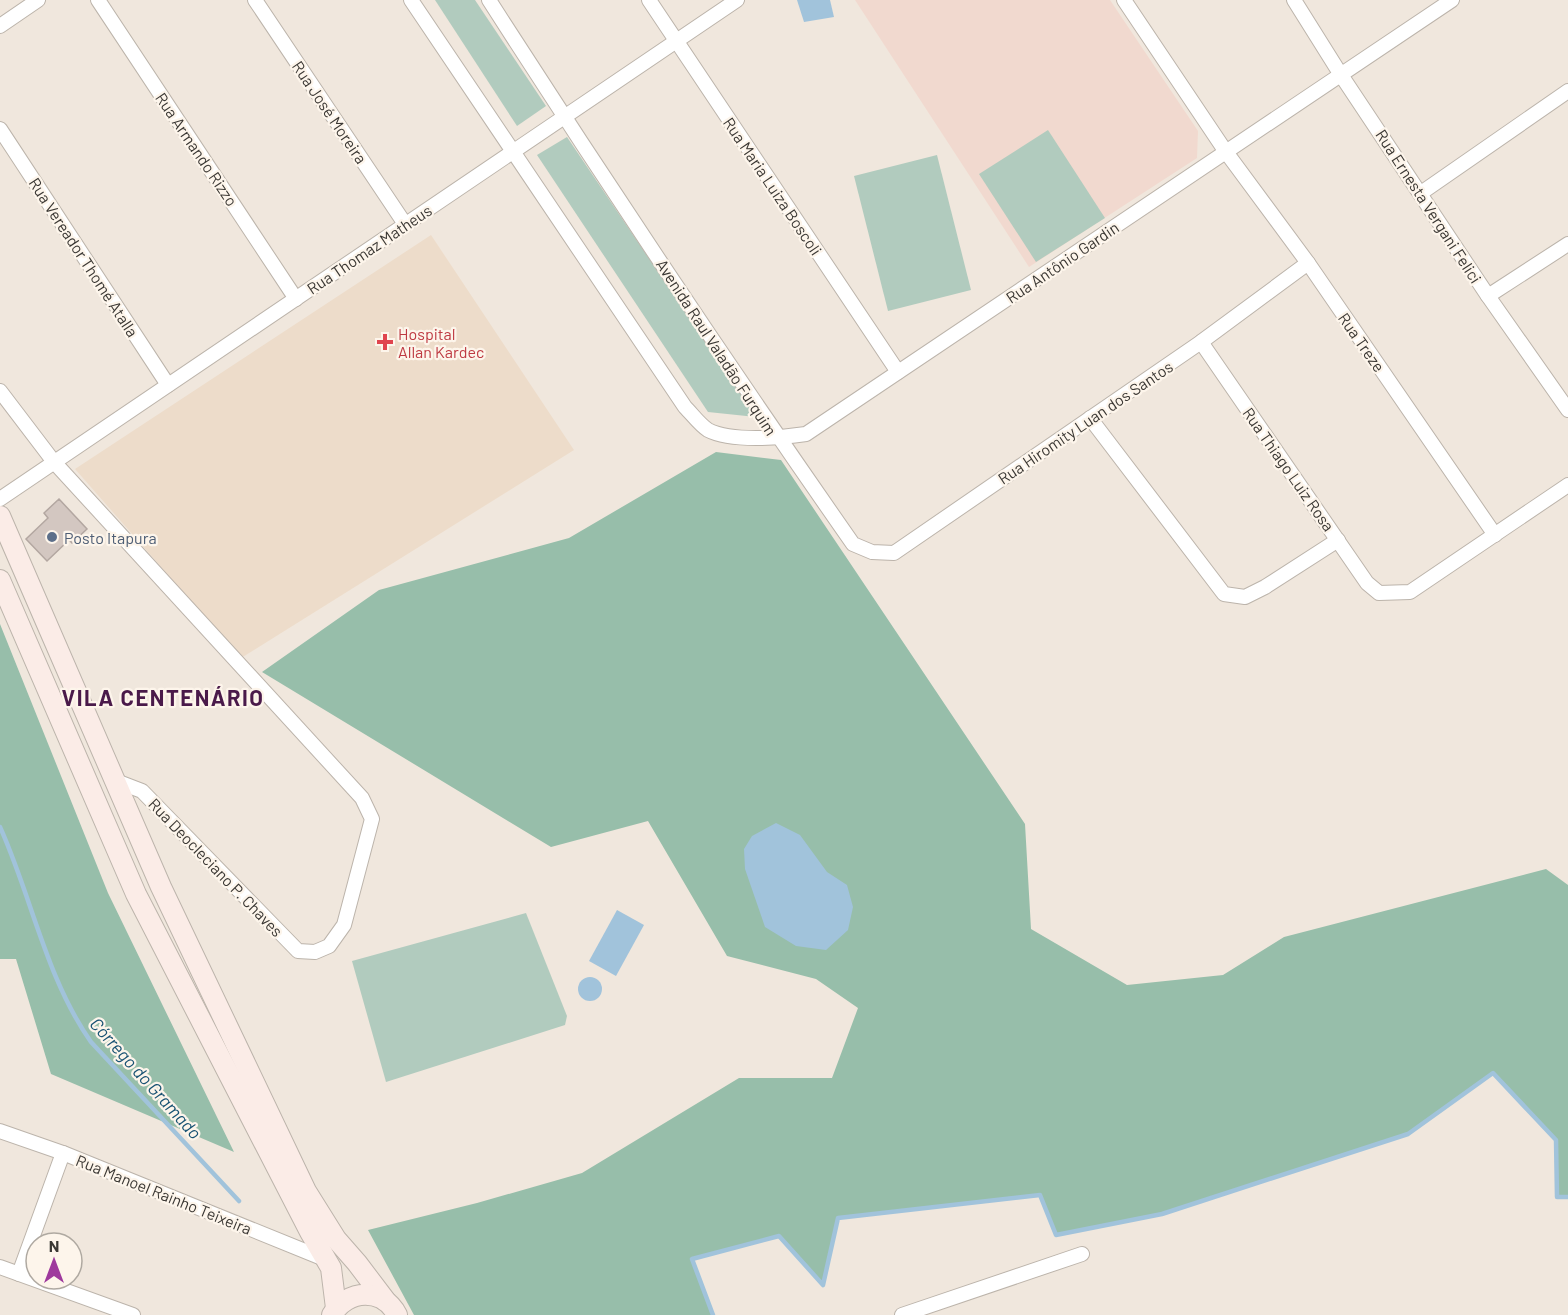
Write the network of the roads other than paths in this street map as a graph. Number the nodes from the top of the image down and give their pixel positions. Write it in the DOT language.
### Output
graph roads {
  1 [pos="38,0"];
  2 [pos="98,0"];
  3 [pos="255,0"];
  4 [pos="411,0"];
  5 [pos="489,0"];
  6 [pos="649,0"];
  7 [pos="737,0"];
  8 [pos="1124,0"];
  9 [pos="1294,0"];
  10 [pos="1452,0"];
  11 [pos="0,26"];
  12 [pos="675,42"];
  13 [pos="1341,75"];
  14 [pos="1568,91"];
  15 [pos="564,117"];
  16 [pos="0,129"];
  17 [pos="513,151"];
  18 [pos="1226,152"];
  19 [pos="1421,193"];
  20 [pos="405,224"];
  21 [pos="1568,244"];
  22 [pos="1308,263"];
  23 [pos="1488,296"];
  24 [pos="296,298"];
  25 [pos="1201,342"];
  26 [pos="898,372"];
  27 [pos="168,385"];
  28 [pos="0,391"];
  29 [pos="1566,402"];
  30 [pos="1090,418"];
  31 [pos="779,438"];
  32 [pos="54,462"];
  33 [pos="1568,485"];
  34 [pos="0,499"];
  35 [pos="0,516"];
  36 [pos="1495,535"];
  37 [pos="1338,540"];
  38 [pos="0,580"];
  39 [pos="116,782"];
  40 [pos="0,1131"];
  41 [pos="63,1153"];
  42 [pos="1083,1254"];
  43 [pos="327,1260"];
  44 [pos="0,1268"];
  45 [pos="18,1274"];
  46 [pos="391,1308"];
  47 [pos="334,1312"];
  48 [pos="133,1315"];
  49 [pos="902,1315"];
  1 -- 11 [label="street"];
  2 -- 24 [label="street, Rua Armando Rizzo"];
  3 -- 20 [label="street, Rua José Moreira"];
  4 -- 17 [label="street, Avenida Raul Valadão Furquim"];
  5 -- 15 [label="street, Avenida Raul Valadão Furquim"];
  6 -- 12 [label="street, Rua Maria Luiza Boscoli"];
  7 -- 12 [label="street, Rua Thomaz Matheus"];
  8 -- 18 [label="street, Rua Treze"];
  9 -- 13 [label="street, Rua Ernesta Vergani Felici"];
  10 -- 13 [label="street, Rua Antônio Gardin"];
  12 -- 15 [label="street, Rua Thomaz Matheus"];
  12 -- 26 [label="street, Rua Maria Luiza Boscoli"];
  13 -- 18 [label="street, Rua Antônio Gardin"];
  13 -- 19 [label="street, Rua Ernesta Vergani Felici"];
  14 -- 19 [label="street"];
  15 -- 17 [label="street, Rua Thomaz Matheus"];
  15 -- 31 [label="street, Avenida Raul Valadão Furquim"];
  16 -- 27 [label="street, Rua Vereador Thomé Atalla"];
  17 -- 20 [label="street, Rua Thomaz Matheus"];
  17 -- 31 [label="street, Avenida Raul Valadão Furquim"];
  18 -- 22 [label="street, Rua Treze"];
  18 -- 26 [label="street, Rua Antônio Gardin"];
  19 -- 23 [label="street, Rua Ernesta Vergani Felici"];
  20 -- 24 [label="street, Rua Thomaz Matheus"];
  21 -- 23 [label="street"];
  22 -- 25 [label="street, Rua Hiromity Luan dos Santos"];
  22 -- 36 [label="street, Rua Treze"];
  23 -- 29 [label="street, Rua Ernesta Vergani Felici"];
  24 -- 27 [label="street, Rua Thomaz Matheus"];
  25 -- 30 [label="street, Rua Hiromity Luan dos Santos"];
  25 -- 37 [label="street, Rua Thiago Luiz Rosa"];
  26 -- 31 [label="street, Rua Antônio Gardin"];
  27 -- 32 [label="street, Rua Thomaz Matheus"];
  28 -- 32 [label="street"];
  30 -- 31 [label="street, Rua Hiromity Luan dos Santos"];
  30 -- 37 [label="street"];
  32 -- 34 [label="street, Rua Thomaz Matheus"];
  32 -- 39 [label="street, Rua Deocleciano P. Chaves"];
  33 -- 36 [label="street"];
  35 -- 39 [label="main road"];
  36 -- 37 [label="street, Rua Thiago Luiz Rosa"];
  38 -- 43 [label="main road"];
  39 -- 46 [label="main road"];
  40 -- 41 [label="street, Rua Manoel Rainho Teixeira"];
  41 -- 43 [label="street, Rua Manoel Rainho Teixeira"];
  41 -- 45 [label="street"];
  42 -- 49 [label="street"];
  43 -- 47 [label="main road"];
  44 -- 45 [label="street"];
  45 -- 48 [label="street"];
  46 -- 47 [label="main road"];
}
